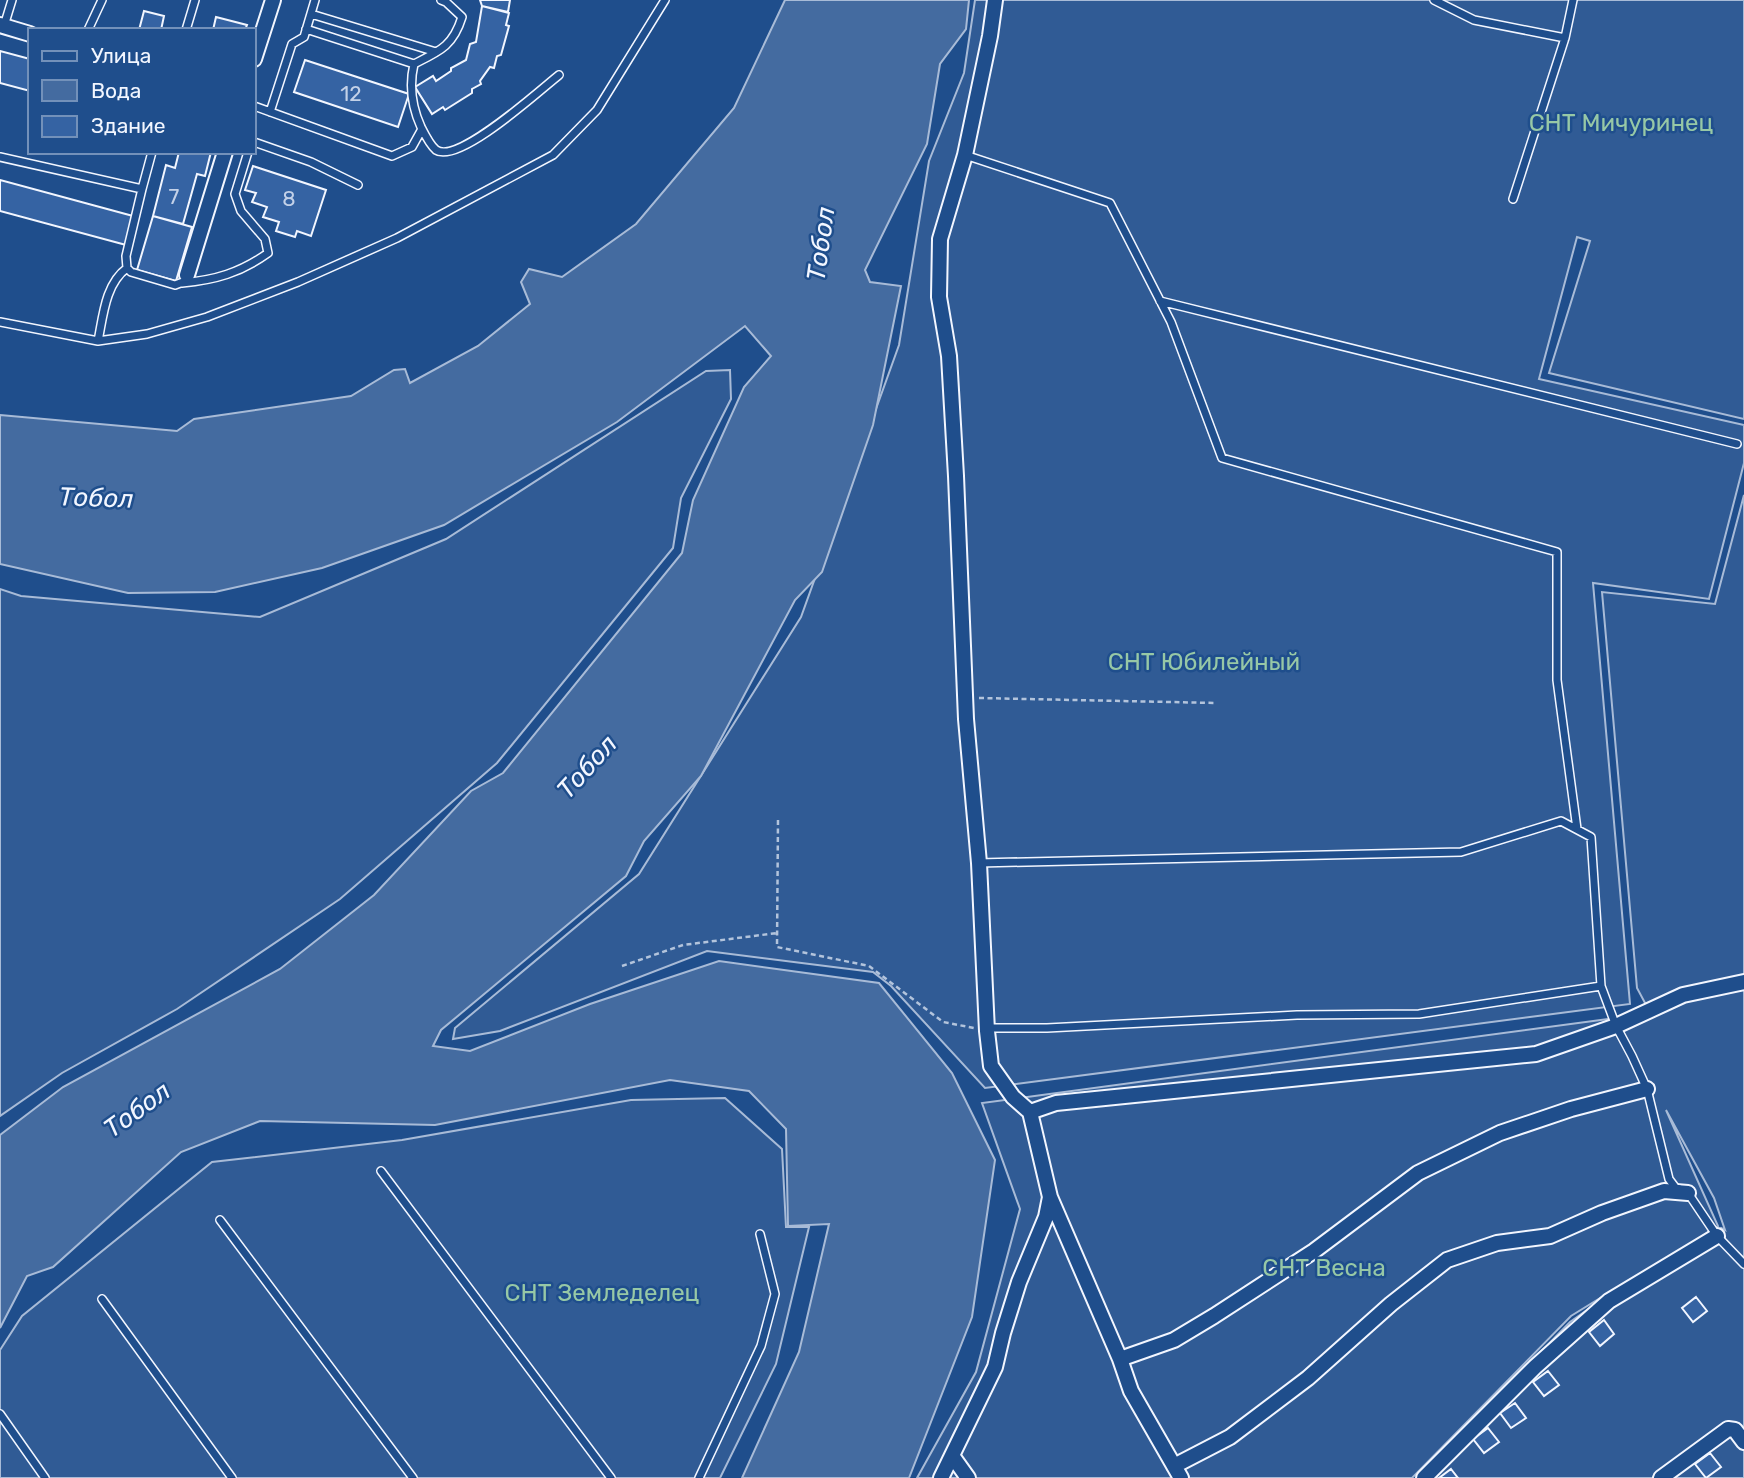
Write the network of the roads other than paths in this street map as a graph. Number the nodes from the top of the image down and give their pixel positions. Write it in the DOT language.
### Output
graph roads {
  1 [pos="12,0"];
  2 [pos="103,0"];
  3 [pos="195,0"];
  4 [pos="273,0"];
  5 [pos="315,0"];
  6 [pos="440,0"];
  7 [pos="665,0"];
  8 [pos="995,0"];
  9 [pos="1434,0"];
  10 [pos="1573,0"];
  11 [pos="311,14"];
  12 [pos="2,25"];
  13 [pos="89,28"];
  14 [pos="187,28"];
  15 [pos="306,29"];
  16 [pos="28,33"];
  17 [pos="1565,37"];
  18 [pos="436,52"];
  19 [pos="256,54"];
  20 [pos="414,64"];
  21 [pos="559,75"];
  22 [pos="256,107"];
  23 [pos="270,112"];
  24 [pos="422,129"];
  25 [pos="256,143"];
  26 [pos="151,154"];
  27 [pos="224,154"];
  28 [pos="247,154"];
  29 [pos="965,155"];
  30 [pos="0,157"];
  31 [pos="358,185"];
  32 [pos="142,189"];
  33 [pos="1513,198"];
  34 [pos="127,268"];
  35 [pos="184,279"];
  36 [pos="1160,301"];
  37 [pos="0,322"];
  38 [pos="98,341"];
  39 [pos="1737,444"];
  40 [pos="1577,829"];
  41 [pos="979,863"];
  42 [pos="1744,982"];
  43 [pos="1601,986"];
  44 [pos="1616,1026"];
  45 [pos="987,1030"];
  46 [pos="1647,1089"];
  47 [pos="1030,1112"];
  48 [pos="381,1171"];
  49 [pos="1688,1193"];
  50 [pos="1050,1197"];
  51 [pos="220,1220"];
  52 [pos="760,1234"];
  53 [pos="1717,1236"];
  54 [pos="1744,1264"];
  55 [pos="102,1299"];
  56 [pos="1120,1360"];
  57 [pos="0,1414"];
  58 [pos="1744,1442"];
  59 [pos="953,1457"];
  60 [pos="1177,1472"];
  61 [pos="45,1478"];
  62 [pos="232,1478"];
  63 [pos="413,1478"];
  64 [pos="611,1478"];
  65 [pos="699,1478"];
  66 [pos="941,1478"];
  67 [pos="968,1478"];
  68 [pos="1424,1478"];
  69 [pos="1661,1478"];
  1 -- 12 [label="lane"];
  2 -- 13 [label="lane"];
  3 -- 14 [label="lane"];
  4 -- 19 [label="street"];
  5 -- 11 [label="lane"];
  6 -- 18 [label="lane"];
  7 -- 38 [label="lane"];
  8 -- 29 [label="street"];
  9 -- 17 [label="lane"];
  10 -- 17 [label="lane"];
  11 -- 15 [label="lane"];
  11 -- 18 [label="lane"];
  12 -- 16 [label="street"];
  15 -- 20 [label="lane"];
  15 -- 23 [label="lane"];
  17 -- 33 [label="lane"];
  18 -- 20 [label="lane"];
  20 -- 24 [label="lane"];
  21 -- 24 [label="lane"];
  22 -- 23 [label="lane"];
  23 -- 24 [label="lane"];
  25 -- 31 [label="lane"];
  26 -- 32 [label="lane"];
  27 -- 35 [label="street"];
  28 -- 35 [label="lane"];
  29 -- 36 [label="lane"];
  29 -- 41 [label="street"];
  30 -- 32 [label="lane"];
  32 -- 34 [label="lane"];
  34 -- 35 [label="lane"];
  34 -- 38 [label="lane"];
  36 -- 39 [label="lane"];
  36 -- 40 [label="lane"];
  37 -- 38 [label="lane"];
  40 -- 41 [label="lane"];
  40 -- 43 [label="lane"];
  41 -- 45 [label="street"];
  42 -- 44 [label="street"];
  43 -- 44 [label="lane"];
  43 -- 45 [label="lane"];
  44 -- 46 [label="lane"];
  44 -- 47 [label="street"];
  45 -- 47 [label="street"];
  46 -- 49 [label="lane"];
  46 -- 56 [label="street"];
  47 -- 50 [label="street"];
  48 -- 64 [label="lane"];
  49 -- 53 [label="lane"];
  49 -- 60 [label="street"];
  50 -- 56 [label="street"];
  50 -- 59 [label="street"];
  51 -- 63 [label="lane"];
  52 -- 65 [label="lane"];
  53 -- 54 [label="lane"];
  53 -- 68 [label="street"];
  55 -- 62 [label="lane"];
  56 -- 60 [label="street"];
  57 -- 61 [label="lane"];
  58 -- 69 [label="street"];
  59 -- 66 [label="street"];
  59 -- 67 [label="street"];
}
